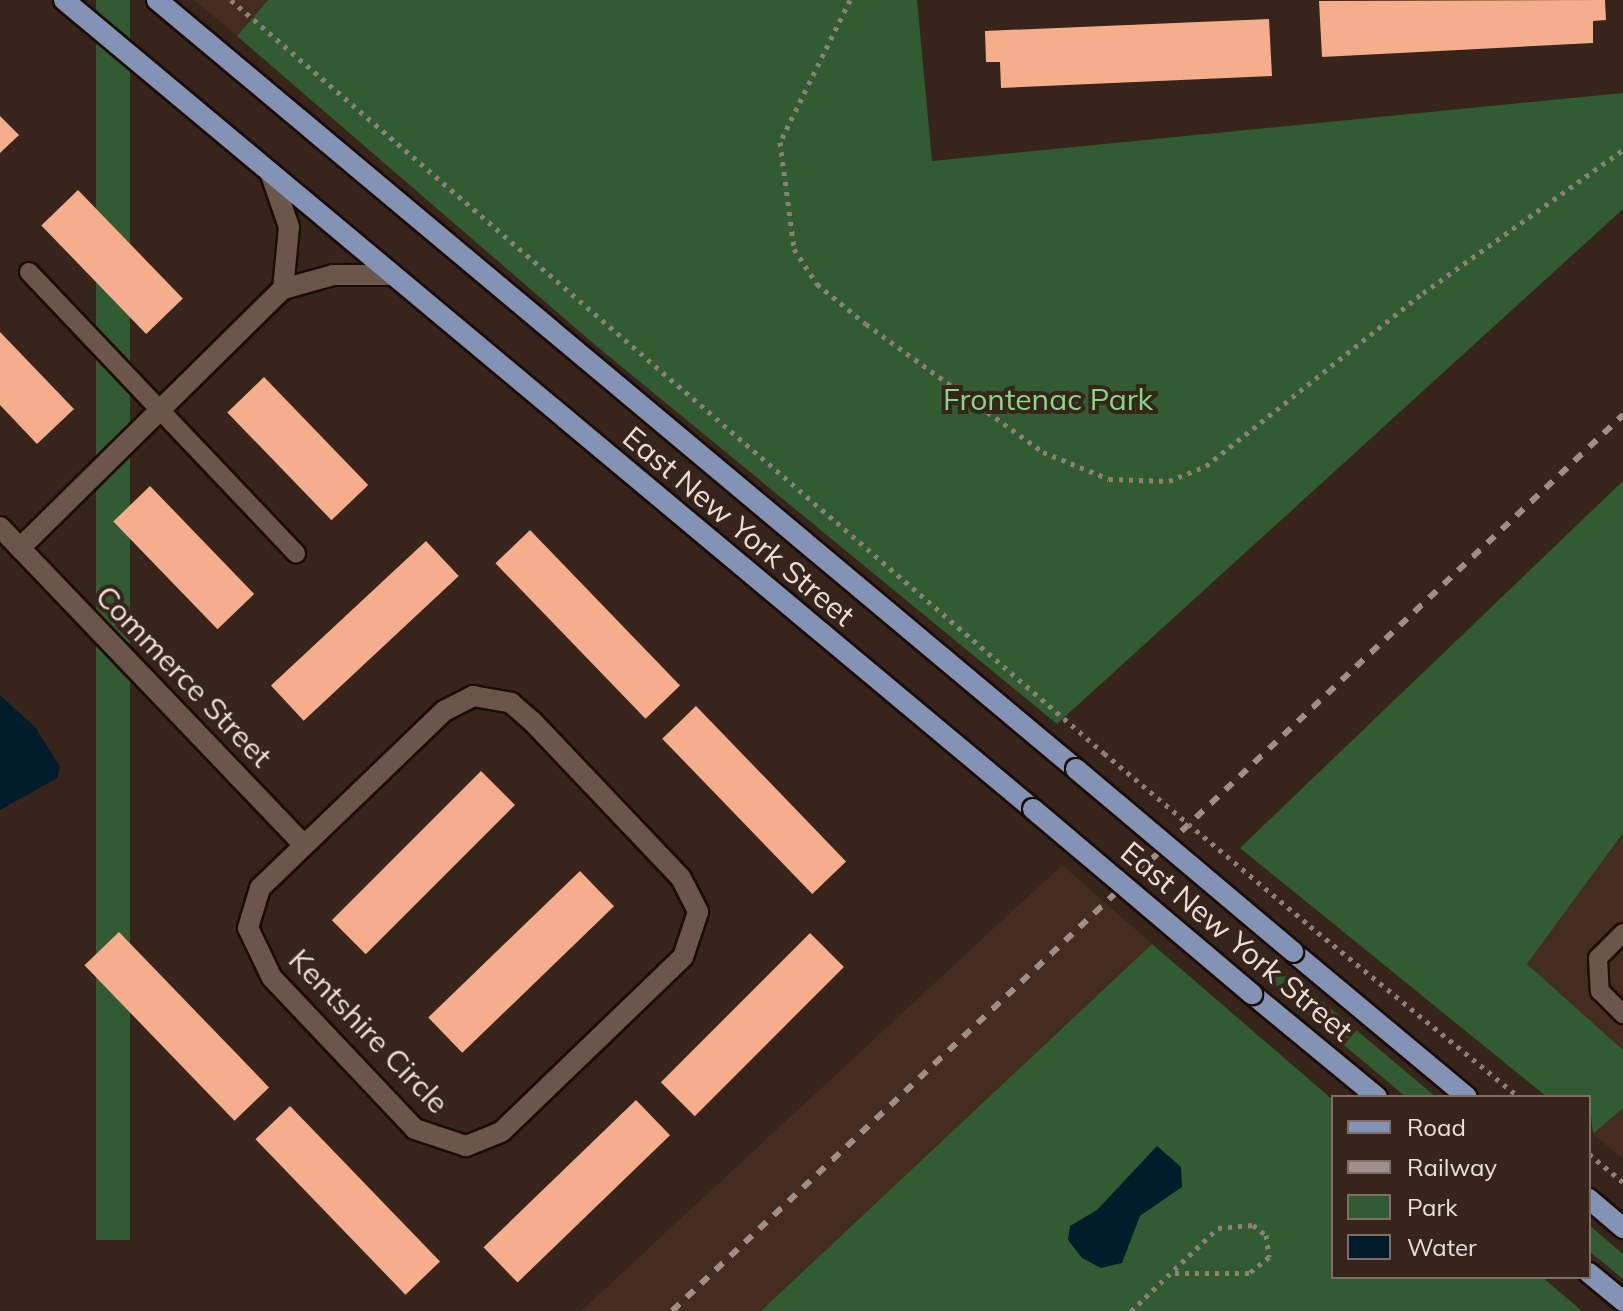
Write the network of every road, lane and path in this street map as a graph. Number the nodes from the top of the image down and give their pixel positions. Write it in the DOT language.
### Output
graph roads {
  1 [pos="64,0"];
  2 [pos="157,0"];
  3 [pos="231,0"];
  4 [pos="850,0"];
  5 [pos="1623,150"];
  6 [pos="270,172"];
  7 [pos="29,272"];
  8 [pos="392,275"];
  9 [pos="283,289"];
  10 [pos="160,410"];
  11 [pos="0,527"];
  12 [pos="20,548"];
  13 [pos="296,553"];
  14 [pos="304,845"];
  15 [pos="1623,933"];
  16 [pos="1623,1014"];
  17 [pos="1375,1095"];
  18 [pos="1465,1095"];
  19 [pos="1517,1095"];
  20 [pos="1591,1156"];
  21 [pos="1623,1182"];
  22 [pos="1591,1201"];
  23 [pos="1623,1228"];
  24 [pos="1172,1273"];
  25 [pos="1591,1275"];
  26 [pos="1623,1301"];
  27 [pos="1131,1311"];
  1 -- 6 [label="main road, East New York Street"];
  2 -- 18 [label="main road, East New York Street, bridge"];
  3 -- 19 [label="path, bridge"];
  4 -- 5 [label="path"];
  6 -- 8 [label="main road, East New York Street"];
  6 -- 9 [label="street"];
  7 -- 10 [label="lane"];
  8 -- 9 [label="street"];
  8 -- 17 [label="main road, East New York Street, bridge"];
  9 -- 10 [label="street"];
  10 -- 12 [label="street"];
  10 -- 13 [label="lane"];
  11 -- 12 [label="street, Commerce Street"];
  12 -- 14 [label="street, Commerce Street"];
  14 -- 14 [label="street, Kentshire Circle"];
  15 -- 16 [label="lane"];
  20 -- 21 [label="path"];
  22 -- 23 [label="main road"];
  24 -- 24 [label="path"];
  24 -- 27 [label="path"];
  25 -- 26 [label="main road"];
}
